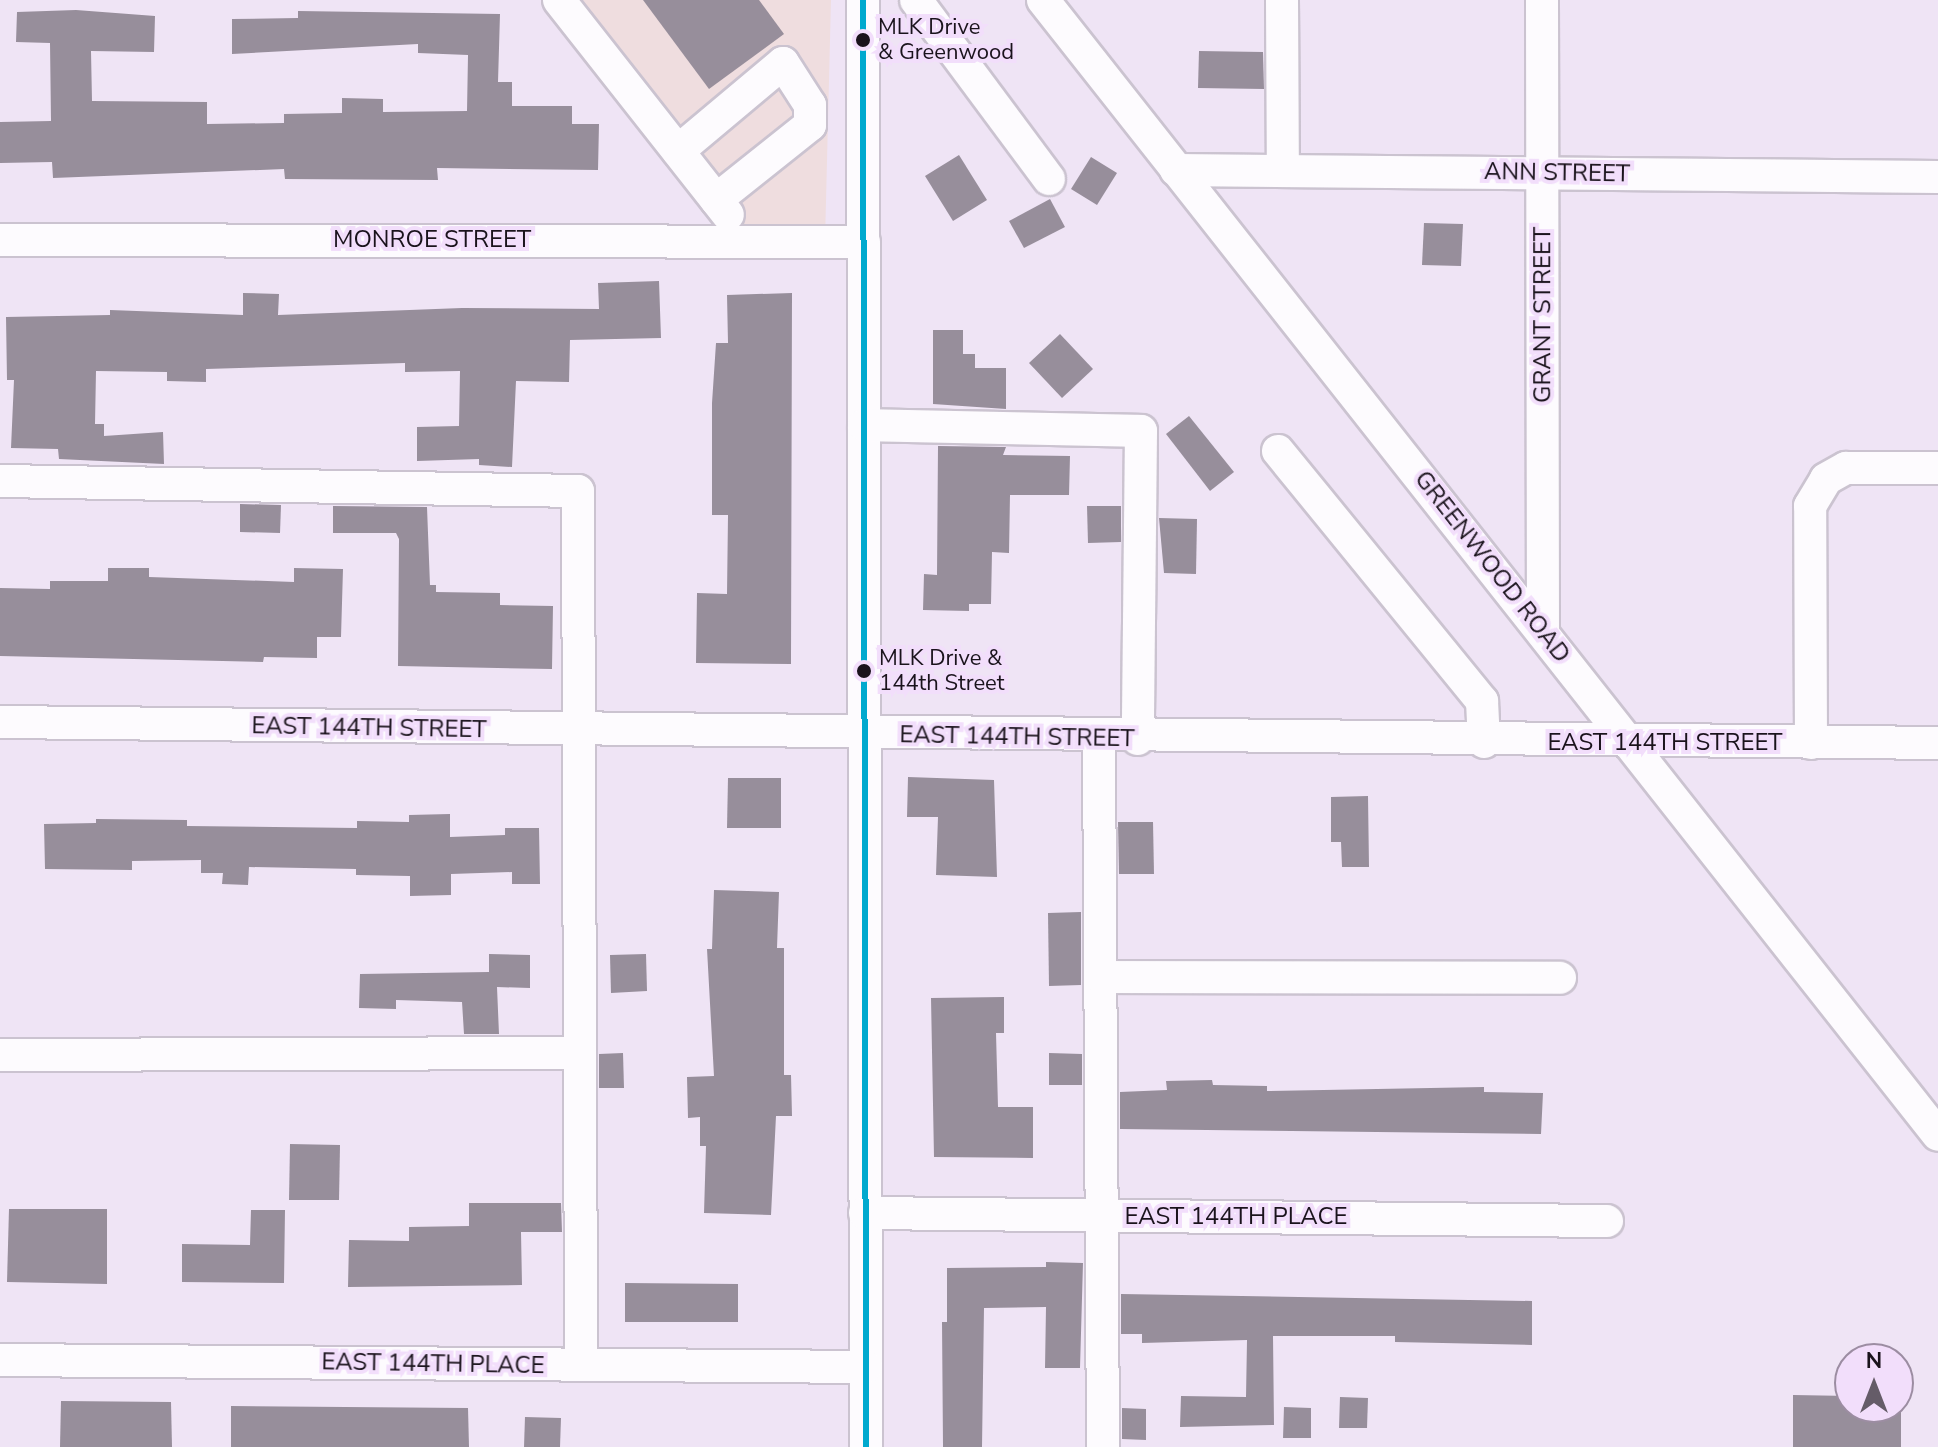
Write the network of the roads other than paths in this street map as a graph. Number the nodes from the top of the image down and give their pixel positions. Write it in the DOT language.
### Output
graph roads {
  1 [pos="559,0"];
  2 [pos="863,0"];
  3 [pos="916,0"];
  4 [pos="1043,0"];
  5 [pos="1282,0"];
  6 [pos="1542,0"];
  7 [pos="678,151"];
  8 [pos="1176,170"];
  9 [pos="1283,170"];
  10 [pos="1543,173"];
  11 [pos="1938,177"];
  12 [pos="1049,179"];
  13 [pos="716,200"];
  14 [pos="0,240"];
  15 [pos="748,241"];
  16 [pos="864,242"];
  17 [pos="864,425"];
  18 [pos="1278,451"];
  19 [pos="1938,468"];
  20 [pos="0,481"];
  21 [pos="1543,631"];
  22 [pos="0,722"];
  23 [pos="578,731"];
  24 [pos="864,735"];
  25 [pos="1099,738"];
  26 [pos="1138,739"];
  27 [pos="1484,742"];
  28 [pos="1630,743"];
  29 [pos="1811,743"];
  30 [pos="1938,743"];
  31 [pos="1101,977"];
  32 [pos="1560,978"];
  33 [pos="580,1053"];
  34 [pos="0,1055"];
  35 [pos="1938,1135"];
  36 [pos="865,1213"];
  37 [pos="1102,1216"];
  38 [pos="1607,1221"];
  39 [pos="0,1360"];
  40 [pos="581,1365"];
  41 [pos="866,1367"];
  42 [pos="866,1447"];
  43 [pos="1103,1447"];
  1 -- 7 [label="street"];
  2 -- 16 [label="street"];
  3 -- 12 [label="street"];
  4 -- 8 [label="street, GREENWOOD ROAD"];
  5 -- 9 [label="street"];
  6 -- 10 [label="street, GRANT STREET"];
  7 -- 13 [label="street"];
  7 -- 13 [label="street"];
  8 -- 9 [label="street, ANN STREET"];
  8 -- 21 [label="street, GREENWOOD ROAD"];
  9 -- 10 [label="street, ANN STREET"];
  10 -- 11 [label="street, ANN STREET"];
  10 -- 21 [label="street, GRANT STREET"];
  13 -- 15 [label="street"];
  14 -- 15 [label="street, MONROE STREET"];
  15 -- 16 [label="street, MONROE STREET"];
  16 -- 17 [label="street"];
  17 -- 24 [label="street"];
  17 -- 26 [label="street"];
  18 -- 27 [label="street"];
  19 -- 29 [label="street"];
  20 -- 23 [label="street"];
  21 -- 28 [label="street, GREENWOOD ROAD"];
  22 -- 23 [label="street, EAST 144TH STREET"];
  23 -- 24 [label="street, EAST 144TH STREET"];
  23 -- 33 [label="street"];
  24 -- 25 [label="street, EAST 144TH STREET"];
  24 -- 36 [label="street"];
  25 -- 26 [label="street, EAST 144TH STREET"];
  25 -- 31 [label="street"];
  26 -- 27 [label="street, EAST 144TH STREET"];
  27 -- 28 [label="street, EAST 144TH STREET"];
  28 -- 29 [label="street, EAST 144TH STREET"];
  28 -- 35 [label="street, GREENWOOD ROAD"];
  29 -- 30 [label="street, EAST 144TH STREET"];
  31 -- 32 [label="street"];
  31 -- 37 [label="street"];
  33 -- 34 [label="street"];
  33 -- 40 [label="street"];
  36 -- 37 [label="street, EAST 144TH PLACE"];
  36 -- 41 [label="street"];
  37 -- 38 [label="street, EAST 144TH PLACE"];
  37 -- 43 [label="street"];
  39 -- 40 [label="street, EAST 144TH PLACE"];
  40 -- 41 [label="street, EAST 144TH PLACE"];
  41 -- 42 [label="street"];
}
